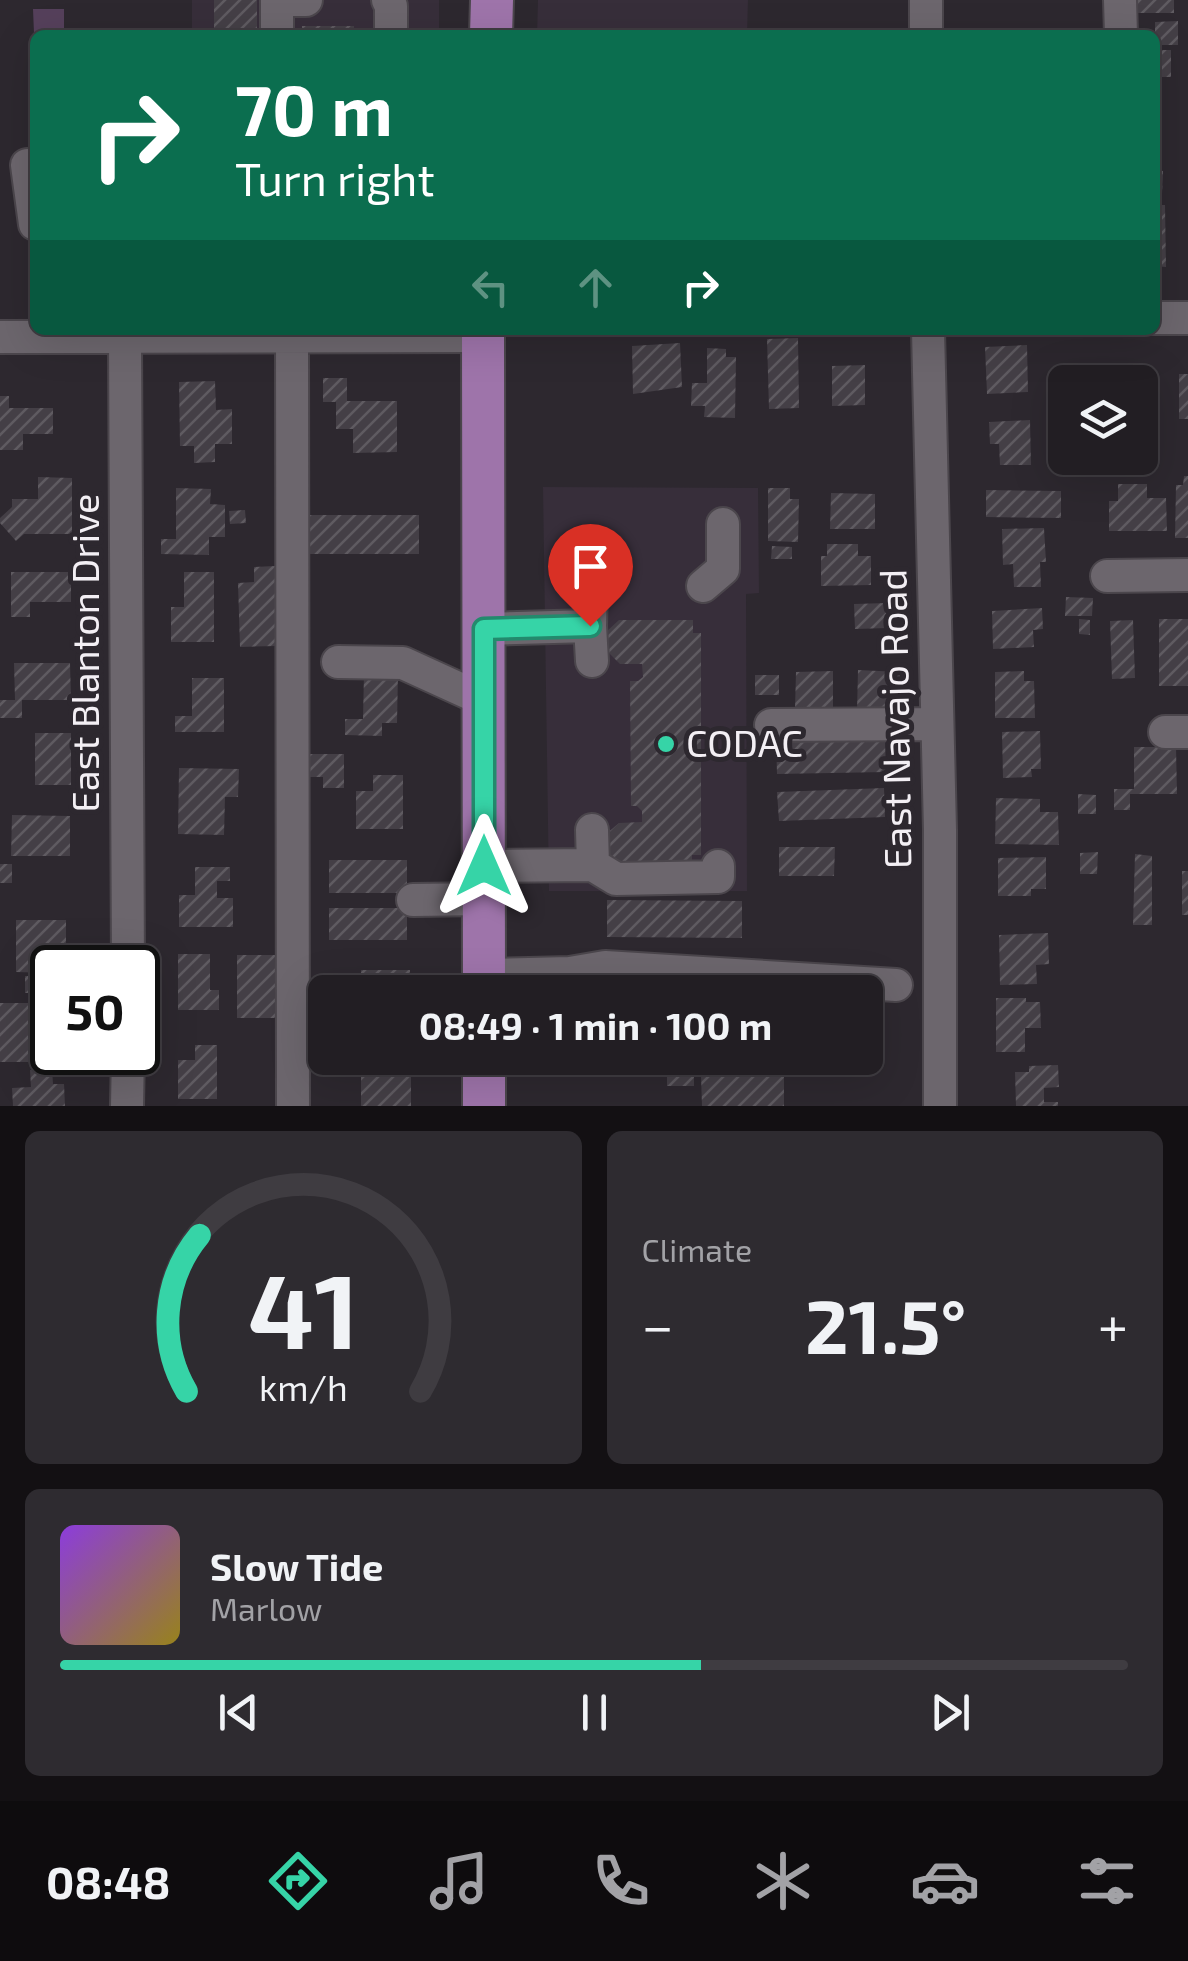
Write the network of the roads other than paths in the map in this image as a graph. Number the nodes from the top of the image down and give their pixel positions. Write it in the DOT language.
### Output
graph roads {
  1 [pos="306,0"];
  2 [pos="388,0"];
  3 [pos="492,0"];
  4 [pos="926,0"];
  5 [pos="1120,0"];
  6 [pos="278,30"];
  7 [pos="391,30"];
  8 [pos="491,30"];
  9 [pos="926,30"];
  10 [pos="1120,30"];
  11 [pos="27,164"];
  12 [pos="30,186"];
  13 [pos="1160,318"];
  14 [pos="1188,318"];
  15 [pos="30,335"];
  16 [pos="57,335"];
  17 [pos="340,335"];
  18 [pos="483,335"];
  19 [pos="928,335"];
  20 [pos="0,338"];
  21 [pos="292,338"];
  22 [pos="126,339"];
  23 [pos="723,524"];
  24 [pos="1107,576"];
  25 [pos="1188,576"];
  26 [pos="703,586"];
  27 [pos="591,589"];
  28 [pos="590,626"];
  29 [pos="484,629"];
  30 [pos="592,660"];
  31 [pos="338,662"];
  32 [pos="484,700"];
  33 [pos="937,724"];
  34 [pos="771,725"];
  35 [pos="592,830"];
  36 [pos="593,865"];
  37 [pos="718,866"];
  38 [pos="484,883"];
  39 [pos="413,900"];
  40 [pos="128,945"];
  41 [pos="484,975"];
  42 [pos="548,975"];
  43 [pos="734,975"];
  44 [pos="883,984"];
  45 [pos="896,985"];
  46 [pos="128,1075"];
  47 [pos="484,1075"];
  48 [pos="127,1106"];
  49 [pos="293,1106"];
  50 [pos="484,1106"];
  51 [pos="940,1106"];
  1 -- 6 [label="street"];
  2 -- 7 [label="street"];
  3 -- 8 [label="main road"];
  4 -- 9 [label="street"];
  5 -- 10 [label="street"];
  11 -- 12 [label="street"];
  13 -- 14 [label="street"];
  15 -- 20 [label="street"];
  16 -- 22 [label="street"];
  17 -- 21 [label="street"];
  18 -- 29 [label="main road"];
  19 -- 33 [label="street, East Navajo Road"];
  21 -- 22 [label="street"];
  21 -- 49 [label="street"];
  22 -- 40 [label="street, East Blanton Drive"];
  23 -- 26 [label="street"];
  24 -- 25 [label="street"];
  27 -- 28 [label="street"];
  28 -- 29 [label="street"];
  28 -- 30 [label="street"];
  29 -- 32 [label="main road"];
  31 -- 32 [label="street"];
  32 -- 38 [label="main road"];
  33 -- 34 [label="street"];
  33 -- 51 [label="street, East Navajo Road"];
  35 -- 36 [label="street"];
  36 -- 37 [label="street"];
  36 -- 38 [label="street"];
  38 -- 39 [label="street"];
  38 -- 41 [label="main road"];
  42 -- 43 [label="street"];
  44 -- 45 [label="street"];
  46 -- 48 [label="street"];
  47 -- 50 [label="main road"];
}
